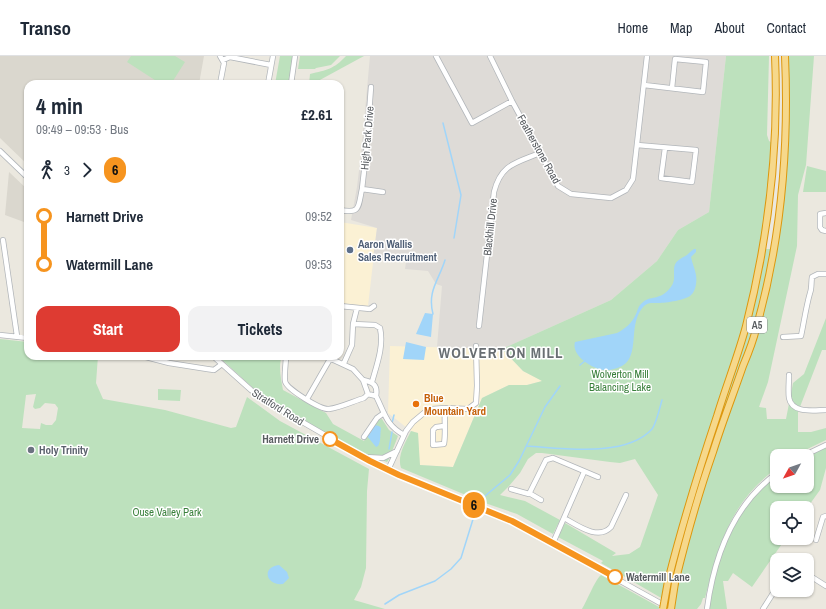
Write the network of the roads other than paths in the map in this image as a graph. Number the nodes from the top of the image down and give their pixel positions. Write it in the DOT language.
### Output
graph roads {
  1 [pos="273,56"];
  2 [pos="436,56"];
  3 [pos="490,56"];
  4 [pos="647,56"];
  5 [pos="775,56"];
  6 [pos="785,56"];
  7 [pos="221,58"];
  8 [pos="295,58"];
  9 [pos="272,65"];
  10 [pos="221,80"];
  11 [pos="269,80"];
  12 [pos="292,80"];
  13 [pos="644,85"];
  14 [pos="371,86"];
  15 [pos="672,88"];
  16 [pos="512,101"];
  17 [pos="637,145"];
  18 [pos="665,148"];
  19 [pos="0,151"];
  20 [pos="540,153"];
  21 [pos="24,174"];
  22 [pos="362,189"];
  23 [pos="383,192"];
  24 [pos="344,211"];
  25 [pos="826,214"];
  26 [pos="826,231"];
  27 [pos="3,240"];
  28 [pos="826,274"];
  29 [pos="344,306"];
  30 [pos="374,306"];
  31 [pos="357,308"];
  32 [pos="353,324"];
  33 [pos="479,326"];
  34 [pos="0,335"];
  35 [pos="17,336"];
  36 [pos="24,337"];
  37 [pos="783,337"];
  38 [pos="476,346"];
  39 [pos="156,360"];
  40 [pos="218,360"];
  41 [pos="286,360"];
  42 [pos="329,360"];
  43 [pos="333,360"];
  44 [pos="222,364"];
  45 [pos="344,364"];
  46 [pos="789,375"];
  47 [pos="363,380"];
  48 [pos="372,382"];
  49 [pos="368,394"];
  50 [pos="376,396"];
  51 [pos="307,399"];
  52 [pos="445,408"];
  53 [pos="826,410"];
  54 [pos="384,413"];
  55 [pos="444,426"];
  56 [pos="404,435"];
  57 [pos="364,437"];
  58 [pos="826,445"];
  59 [pos="397,451"];
  60 [pos="814,451"];
  61 [pos="362,457"];
  62 [pos="388,470"];
  63 [pos="584,472"];
  64 [pos="598,477"];
  65 [pos="770,478"];
  66 [pos="511,489"];
  67 [pos="529,493"];
  68 [pos="626,495"];
  69 [pos="541,500"];
  70 [pos="826,516"];
  71 [pos="564,518"];
  72 [pos="816,540"];
  73 [pos="553,543"];
  74 [pos="814,578"];
  75 [pos="826,586"];
  76 [pos="771,597"];
  77 [pos="663,609"];
  78 [pos="671,609"];
  79 [pos="706,609"];
  80 [pos="763,609"];
  1 -- 9 [label="street"];
  2 -- 16 [label="street"];
  3 -- 16 [label="street, Featherstone Road"];
  4 -- 13 [label="street, Featherstone Road"];
  5 -- 77 [label="highway, A5, bridge"];
  6 -- 78 [label="highway, A5, bridge"];
  7 -- 9 [label="street"];
  7 -- 10 [label="street"];
  8 -- 12 [label="street"];
  9 -- 11 [label="street"];
  13 -- 15 [label="street"];
  13 -- 17 [label="street, Featherstone Road"];
  14 -- 22 [label="street, High Park Drive"];
  15 -- 15 [label="street"];
  16 -- 20 [label="street, Featherstone Road"];
  17 -- 18 [label="street"];
  17 -- 20 [label="street, Featherstone Road"];
  18 -- 18 [label="street"];
  19 -- 21 [label="street"];
  20 -- 33 [label="street, Blackhill Drive"];
  22 -- 23 [label="street"];
  22 -- 24 [label="street, High Park Drive"];
  25 -- 26 [label="street"];
  27 -- 35 [label="street"];
  28 -- 37 [label="street"];
  29 -- 31 [label="street"];
  30 -- 31 [label="street"];
  31 -- 32 [label="street"];
  32 -- 45 [label="street"];
  32 -- 48 [label="street"];
  34 -- 35 [label="street"];
  35 -- 36 [label="street"];
  38 -- 52 [label="street"];
  39 -- 44 [label="street"];
  40 -- 44 [label="street, Stratford Road"];
  41 -- 51 [label="street"];
  42 -- 51 [label="street"];
  43 -- 45 [label="street"];
  44 -- 61 [label="street, Stratford Road"];
  45 -- 47 [label="street"];
  46 -- 53 [label="street"];
  47 -- 48 [label="street"];
  47 -- 49 [label="street"];
  48 -- 50 [label="street"];
  49 -- 50 [label="street"];
  49 -- 51 [label="street"];
  50 -- 54 [label="street"];
  52 -- 55 [label="street"];
  52 -- 56 [label="street"];
  54 -- 56 [label="street"];
  54 -- 57 [label="street"];
  55 -- 55 [label="street"];
  56 -- 59 [label="street"];
  58 -- 60 [label="street"];
  59 -- 61 [label="street"];
  59 -- 62 [label="street"];
  61 -- 62 [label="street, Stratford Road"];
  62 -- 73 [label="street, Stratford Road"];
  63 -- 64 [label="street"];
  63 -- 67 [label="street"];
  63 -- 71 [label="street"];
  65 -- 79 [label="street"];
  66 -- 67 [label="street"];
  67 -- 69 [label="street"];
  68 -- 71 [label="street"];
  70 -- 72 [label="street"];
  71 -- 73 [label="street"];
  73 -- 78 [label="street, Stratford Road"];
  74 -- 75 [label="street"];
  76 -- 80 [label="street"];
}
